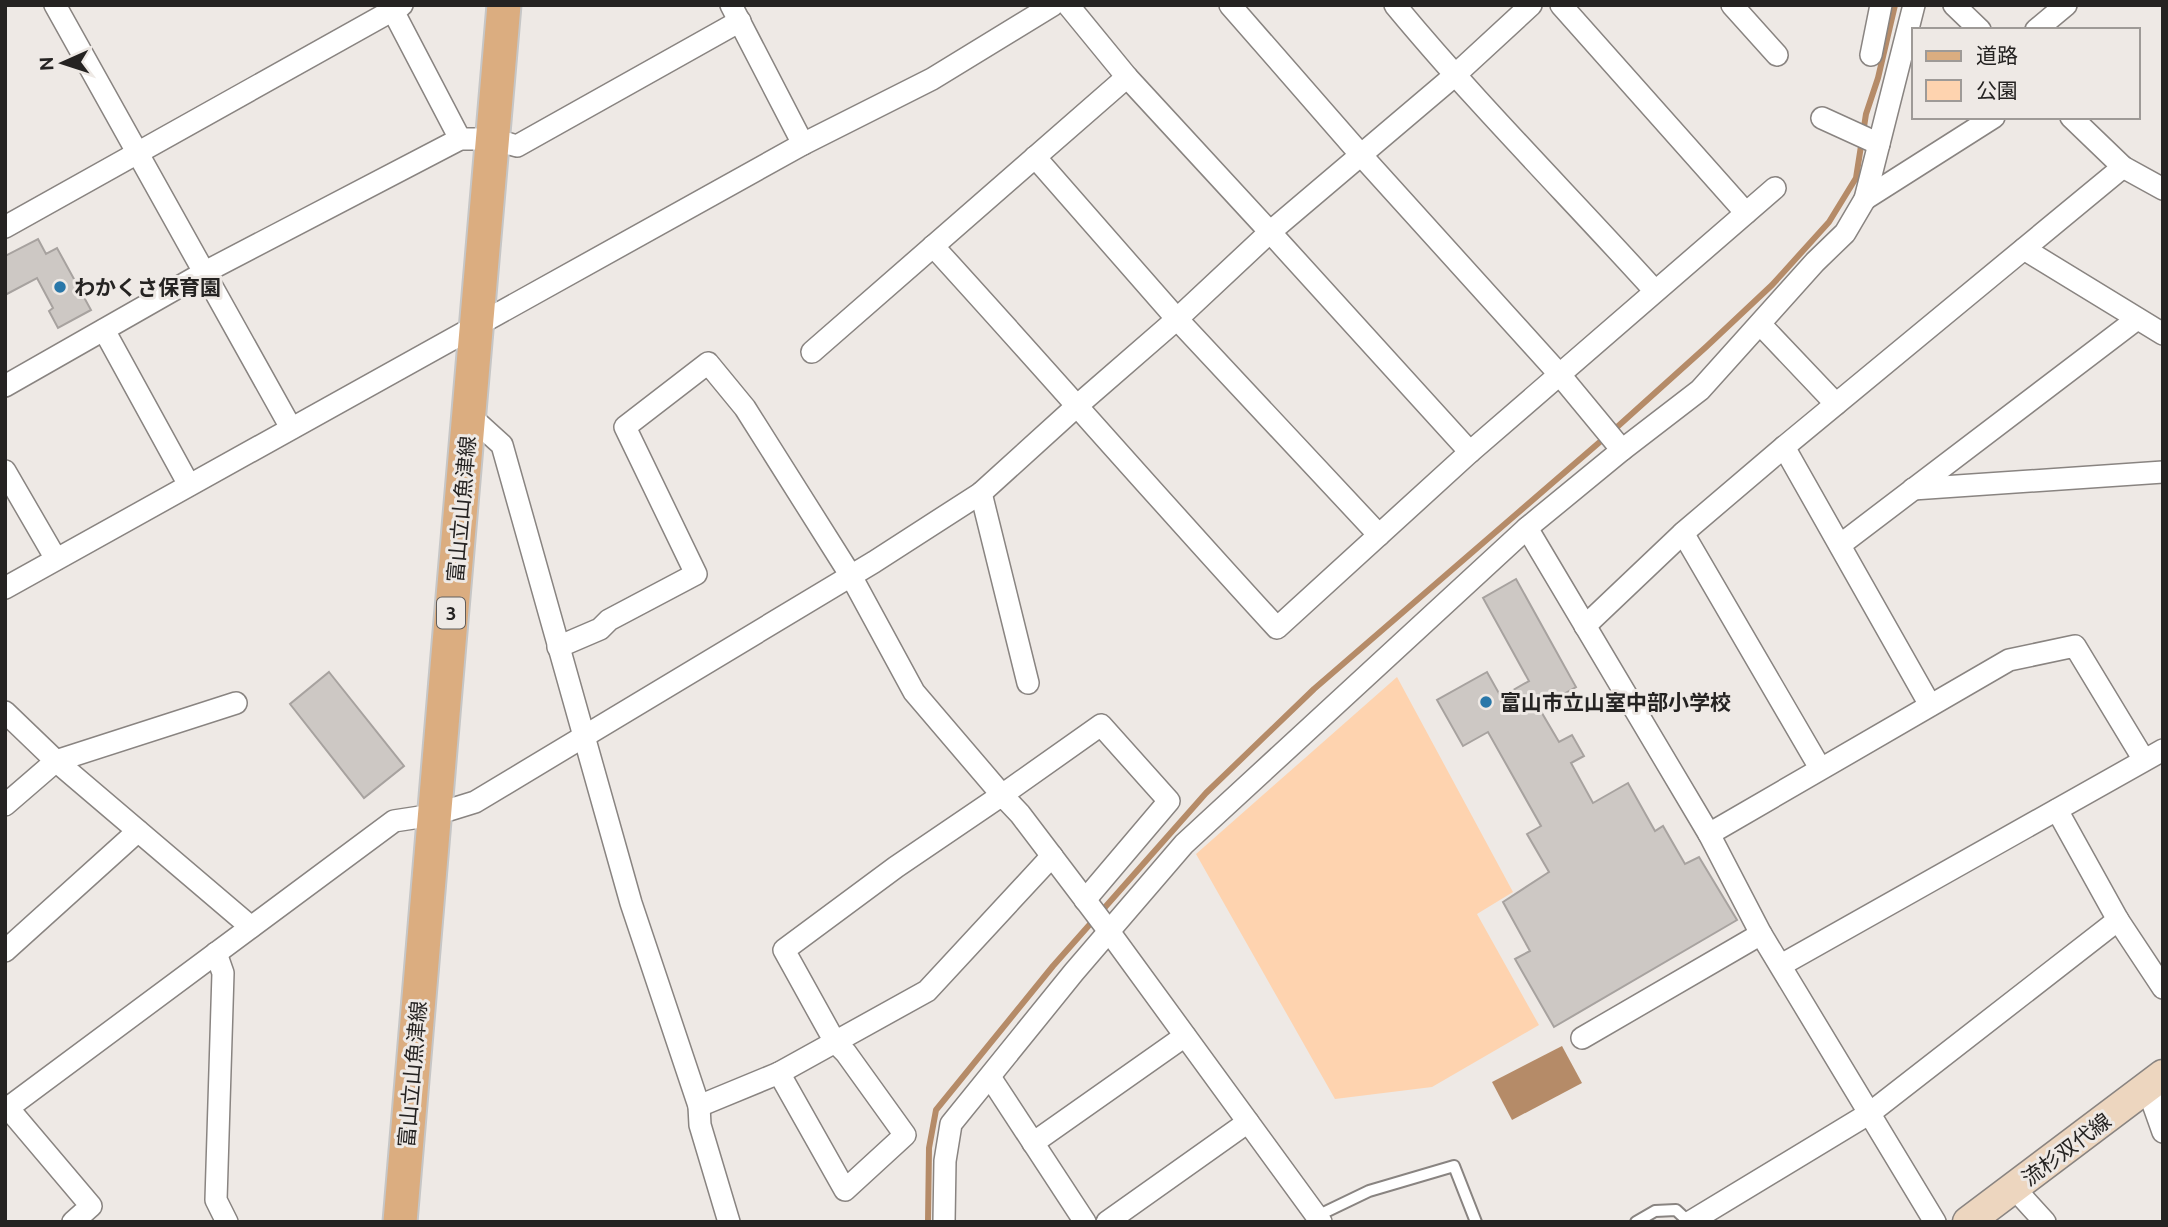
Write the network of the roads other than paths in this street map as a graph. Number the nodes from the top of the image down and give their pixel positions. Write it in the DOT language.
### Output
graph roads {
  1 [pos="55,5"];
  2 [pos="504,5"];
  3 [pos="1053,5"];
  4 [pos="1068,5"];
  5 [pos="1230,5"];
  6 [pos="1395,5"];
  7 [pos="1531,5"];
  8 [pos="1561,5"];
  9 [pos="1731,5"];
  10 [pos="1881,5"];
  11 [pos="1914,5"];
  12 [pos="1954,5"];
  13 [pos="2066,5"];
  14 [pos="395,7"];
  15 [pos="735,13"];
  16 [pos="1978,28"];
  17 [pos="2038,28"];
  18 [pos="1777,55"];
  19 [pos="1871,55"];
  20 [pos="1454,76"];
  21 [pos="1126,77"];
  22 [pos="1822,118"];
  23 [pos="1991,119"];
  24 [pos="2073,119"];
  25 [pos="460,139"];
  26 [pos="493,139"];
  27 [pos="1877,143"];
  28 [pos="803,144"];
  29 [pos="138,153"];
  30 [pos="1361,155"];
  31 [pos="1035,157"];
  32 [pos="2123,167"];
  33 [pos="1775,188"];
  34 [pos="2163,189"];
  35 [pos="1865,199"];
  36 [pos="1746,213"];
  37 [pos="5,227"];
  38 [pos="1270,232"];
  39 [pos="933,246"];
  40 [pos="2024,248"];
  41 [pos="205,272"];
  42 [pos="1655,291"];
  43 [pos="1177,319"];
  44 [pos="2137,319"];
  45 [pos="1760,324"];
  46 [pos="476,325"];
  47 [pos="104,330"];
  48 [pos="2163,334"];
  49 [pos="812,352"];
  50 [pos="1560,375"];
  51 [pos="5,386"];
  52 [pos="1836,404"];
  53 [pos="1077,405"];
  54 [pos="470,416"];
  55 [pos="291,428"];
  56 [pos="1619,447"];
  57 [pos="1784,447"];
  58 [pos="1470,453"];
  59 [pos="5,471"];
  60 [pos="2163,472"];
  61 [pos="189,485"];
  62 [pos="1913,489"];
  63 [pos="981,493"];
  64 [pos="1527,528"];
  65 [pos="1684,533"];
  66 [pos="1379,535"];
  67 [pos="1840,545"];
  68 [pos="56,559"];
  69 [pos="851,576"];
  70 [pos="5,588"];
  71 [pos="1585,626"];
  72 [pos="558,647"];
  73 [pos="1028,684"];
  74 [pos="236,703"];
  75 [pos="1930,705"];
  76 [pos="5,712"];
  77 [pos="583,737"];
  78 [pos="2154,755"];
  79 [pos="56,761"];
  80 [pos="1821,768"];
  81 [pos="1002,795"];
  82 [pos="5,805"];
  83 [pos="2057,810"];
  84 [pos="433,815"];
  85 [pos="138,831"];
  86 [pos="1709,834"];
  87 [pos="1052,856"];
  88 [pos="1086,902"];
  89 [pos="2118,920"];
  90 [pos="251,927"];
  91 [pos="1107,929"];
  92 [pos="1761,934"];
  93 [pos="5,951"];
  94 [pos="216,953"];
  95 [pos="1782,965"];
  96 [pos="2163,988"];
  97 [pos="1185,1037"];
  98 [pos="1582,1038"];
  99 [pos="835,1042"];
  100 [pos="779,1073"];
  101 [pos="990,1077"];
  102 [pos="2155,1081"];
  103 [pos="699,1106"];
  104 [pos="6,1109"];
  105 [pos="1870,1114"];
  106 [pos="1248,1122"];
  107 [pos="2163,1132"];
  108 [pos="1033,1143"];
  109 [pos="2014,1188"];
  110 [pos="1316,1220"];
  111 [pos="73,1222"];
  112 [pos="227,1222"];
  113 [pos="400,1222"];
  114 [pos="729,1222"];
  115 [pos="944,1222"];
  116 [pos="1085,1222"];
  117 [pos="1107,1222"];
  118 [pos="1476,1222"];
  119 [pos="1636,1222"];
  120 [pos="1689,1222"];
  121 [pos="1935,1222"];
  122 [pos="1968,1222"];
  123 [pos="2045,1222"];
  1 -- 29 [label="street"];
  2 -- 26 [label="main road, 富山立山魚津線 / 3"];
  3 -- 28 [label="street"];
  4 -- 21 [label="street"];
  5 -- 30 [label="street"];
  6 -- 20 [label="street"];
  7 -- 20 [label="street"];
  8 -- 36 [label="street"];
  9 -- 18 [label="street"];
  10 -- 19 [label="street"];
  11 -- 27 [label="street"];
  12 -- 16 [label="street"];
  13 -- 17 [label="street"];
  14 -- 25 [label="street"];
  14 -- 29 [label="street"];
  15 -- 26 [label="street"];
  15 -- 28 [label="street"];
  20 -- 30 [label="street"];
  20 -- 42 [label="street"];
  21 -- 31 [label="street"];
  21 -- 38 [label="street"];
  22 -- 27 [label="street"];
  23 -- 35 [label="street"];
  24 -- 32 [label="street"];
  25 -- 26 [label="street"];
  25 -- 41 [label="street"];
  26 -- 46 [label="main road, 富山立山魚津線 / 3"];
  27 -- 35 [label="street"];
  28 -- 46 [label="street"];
  29 -- 37 [label="street"];
  29 -- 41 [label="street"];
  30 -- 38 [label="street"];
  30 -- 50 [label="street"];
  31 -- 39 [label="street"];
  31 -- 43 [label="street"];
  32 -- 34 [label="street"];
  32 -- 40 [label="street"];
  33 -- 36 [label="street"];
  35 -- 45 [label="street"];
  36 -- 42 [label="street"];
  38 -- 43 [label="street"];
  38 -- 58 [label="street"];
  39 -- 49 [label="street"];
  39 -- 53 [label="street"];
  40 -- 44 [label="street"];
  40 -- 52 [label="street"];
  41 -- 47 [label="street"];
  41 -- 55 [label="street"];
  42 -- 50 [label="street"];
  43 -- 53 [label="street"];
  43 -- 66 [label="street"];
  44 -- 48 [label="street"];
  44 -- 62 [label="street"];
  45 -- 52 [label="street"];
  45 -- 56 [label="street"];
  46 -- 54 [label="main road, 富山立山魚津線 / 3"];
  46 -- 55 [label="street"];
  47 -- 51 [label="street"];
  47 -- 61 [label="street"];
  50 -- 56 [label="street"];
  50 -- 58 [label="street"];
  52 -- 57 [label="street"];
  53 -- 63 [label="street"];
  53 -- 66 [label="street"];
  54 -- 72 [label="street"];
  54 -- 84 [label="main road, 富山立山魚津線 / 3"];
  55 -- 61 [label="street"];
  56 -- 64 [label="street"];
  57 -- 65 [label="street"];
  57 -- 67 [label="street"];
  58 -- 66 [label="street"];
  59 -- 68 [label="street"];
  60 -- 62 [label="street"];
  61 -- 68 [label="street"];
  62 -- 67 [label="street"];
  63 -- 69 [label="street"];
  63 -- 73 [label="street"];
  64 -- 71 [label="street"];
  64 -- 91 [label="street"];
  65 -- 71 [label="street"];
  65 -- 80 [label="street"];
  67 -- 75 [label="street"];
  68 -- 70 [label="street"];
  69 -- 72 [label="street"];
  69 -- 77 [label="street"];
  69 -- 81 [label="street"];
  71 -- 86 [label="street"];
  72 -- 77 [label="street"];
  74 -- 79 [label="street"];
  75 -- 78 [label="street"];
  75 -- 80 [label="street"];
  76 -- 79 [label="street"];
  77 -- 84 [label="street"];
  77 -- 103 [label="street"];
  78 -- 83 [label="street"];
  79 -- 82 [label="street"];
  79 -- 85 [label="street"];
  80 -- 86 [label="street"];
  81 -- 87 [label="street"];
  81 -- 88 [label="street"];
  81 -- 99 [label="street"];
  83 -- 89 [label="street"];
  83 -- 95 [label="street"];
  84 -- 90 [label="street"];
  84 -- 113 [label="main road, 富山立山魚津線 / 3"];
  85 -- 90 [label="street"];
  85 -- 93 [label="street"];
  86 -- 92 [label="street"];
  87 -- 88 [label="street"];
  87 -- 99 [label="street"];
  88 -- 91 [label="street"];
  89 -- 96 [label="street"];
  89 -- 105 [label="street"];
  90 -- 94 [label="street"];
  91 -- 97 [label="street"];
  91 -- 101 [label="street"];
  92 -- 95 [label="street"];
  92 -- 98 [label="street"];
  94 -- 104 [label="street"];
  94 -- 112 [label="street"];
  95 -- 105 [label="street"];
  97 -- 106 [label="street"];
  97 -- 108 [label="street"];
  99 -- 100 [label="street"];
  99 -- 100 [label="street"];
  100 -- 103 [label="street"];
  101 -- 108 [label="street"];
  101 -- 115 [label="street"];
  102 -- 107 [label="street"];
  102 -- 109 [label="main road, 流杉双代線"];
  103 -- 114 [label="street"];
  104 -- 111 [label="street"];
  105 -- 120 [label="street"];
  105 -- 121 [label="street"];
  106 -- 110 [label="street"];
  106 -- 117 [label="street"];
  108 -- 116 [label="street"];
  109 -- 122 [label="main road, 流杉双代線"];
  109 -- 123 [label="street"];
  110 -- 118 [label="lane"];
  119 -- 120 [label="lane"];
}
